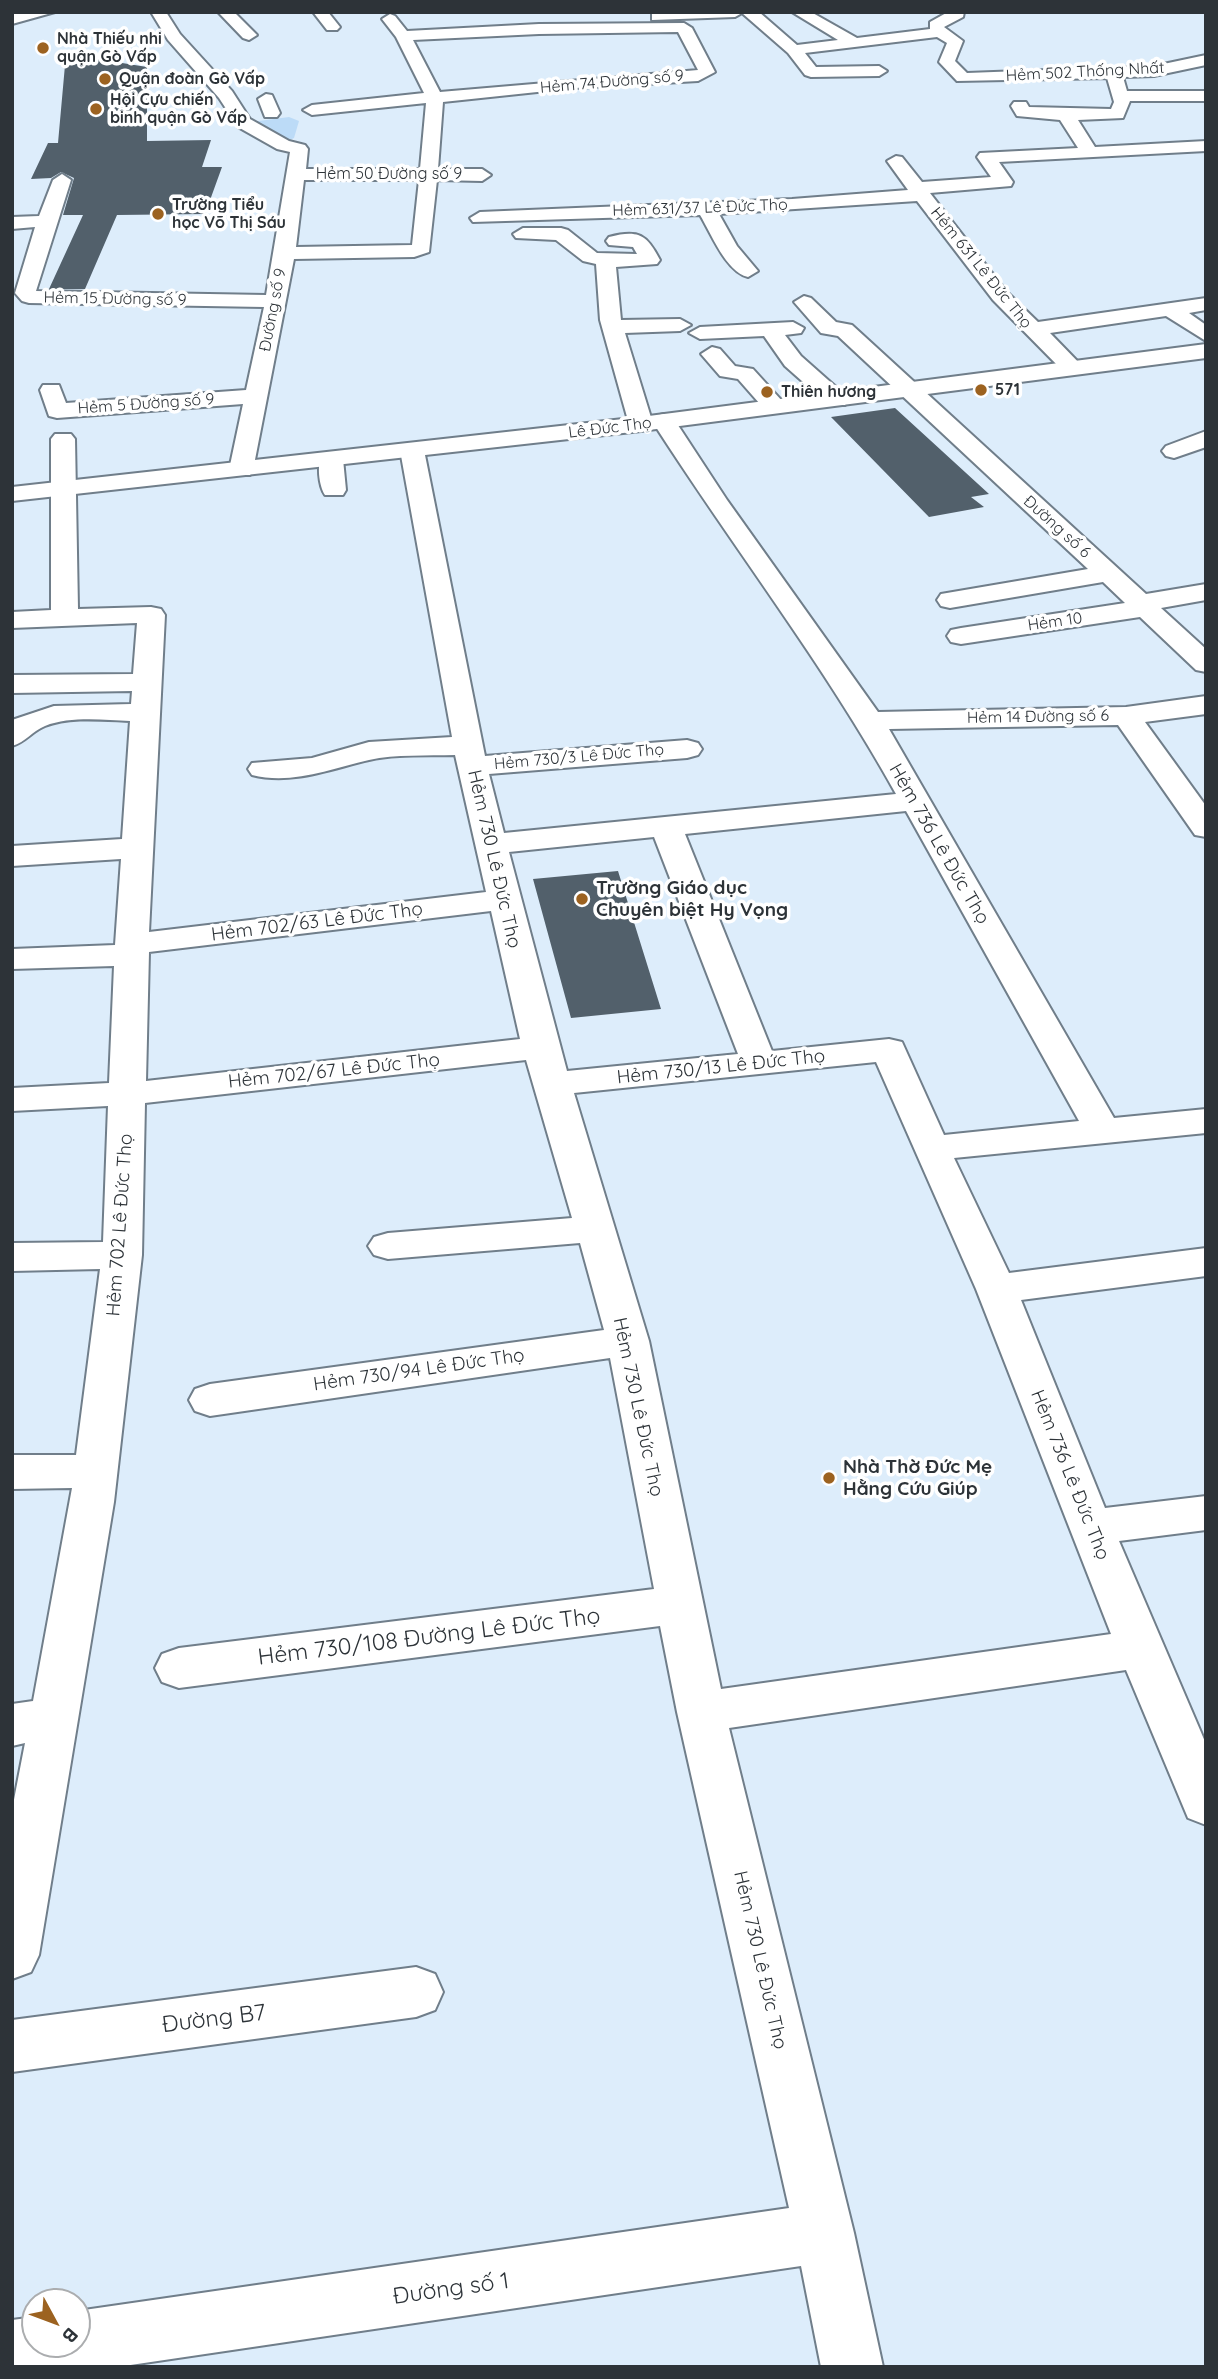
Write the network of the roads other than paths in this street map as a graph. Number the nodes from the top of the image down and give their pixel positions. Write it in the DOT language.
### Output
graph roads {
  1 [pos="48,12"];
  2 [pos="158,12"];
  3 [pos="225,12"];
  4 [pos="320,12"];
  5 [pos="735,12"];
  6 [pos="749,12"];
  7 [pos="799,12"];
  8 [pos="955,12"];
  9 [pos="389,18"];
  10 [pos="12,19"];
  11 [pos="628,19"];
  12 [pos="331,27"];
  13 [pos="539,29"];
  14 [pos="940,32"];
  15 [pos="249,35"];
  16 [pos="403,36"];
  17 [pos="852,43"];
  18 [pos="552,49"];
  19 [pos="794,50"];
  20 [pos="1206,60"];
  21 [pos="1168,68"];
  22 [pos="1114,74"];
  23 [pos="1206,94"];
  24 [pos="1121,96"];
  25 [pos="435,98"];
  26 [pos="373,104"];
  27 [pos="1020,106"];
  28 [pos="1117,114"];
  29 [pos="238,115"];
  30 [pos="1066,115"];
  31 [pos="1139,118"];
  32 [pos="293,119"];
  33 [pos="363,126"];
  34 [pos="1206,146"];
  35 [pos="1090,153"];
  36 [pos="896,161"];
  37 [pos="297,174"];
  38 [pos="430,174"];
  39 [pos="482,175"];
  40 [pos="62,180"];
  41 [pos="661,188"];
  42 [pos="918,192"];
  43 [pos="706,208"];
  44 [pos="666,210"];
  45 [pos="943,218"];
  46 [pos="916,220"];
  47 [pos="47,221"];
  48 [pos="12,223"];
  49 [pos="564,223"];
  50 [pos="481,226"];
  51 [pos="285,253"];
  52 [pos="551,253"];
  53 [pos="606,261"];
  54 [pos="748,271"];
  55 [pos="273,301"];
  56 [pos="804,302"];
  57 [pos="1206,304"];
  58 [pos="1171,310"];
  59 [pos="612,327"];
  60 [pos="793,328"];
  61 [pos="770,329"];
  62 [pos="1031,329"];
  63 [pos="1206,335"];
  64 [pos="1206,351"];
  65 [pos="712,354"];
  66 [pos="1073,369"];
  67 [pos="910,389"];
  68 [pos="51,390"];
  69 [pos="256,396"];
  70 [pos="837,400"];
  71 [pos="775,407"];
  72 [pos="652,423"];
  73 [pos="1206,438"];
  74 [pos="63,439"];
  75 [pos="412,450"];
  76 [pos="1174,451"];
  77 [pos="331,459"];
  78 [pos="241,470"];
  79 [pos="61,488"];
  80 [pos="334,490"];
  81 [pos="12,494"];
  82 [pos="1110,573"];
  83 [pos="1206,593"];
  84 [pos="950,600"];
  85 [pos="1145,606"];
  86 [pos="65,617"];
  87 [pos="12,620"];
  88 [pos="961,636"];
  89 [pos="1206,664"];
  90 [pos="12,684"];
  91 [pos="148,698"];
  92 [pos="1206,705"];
  93 [pos="1126,716"];
  94 [pos="870,721"];
  95 [pos="12,737"];
  96 [pos="687,748"];
  97 [pos="470,756"];
  98 [pos="263,769"];
  99 [pos="914,801"];
  100 [pos="666,826"];
  101 [pos="1206,828"];
  102 [pos="492,844"];
  103 [pos="138,848"];
  104 [pos="12,856"];
  105 [pos="502,900"];
  106 [pos="132,950"];
  107 [pos="12,959"];
  108 [pos="889,1050"];
  109 [pos="759,1063"];
  110 [pos="547,1066"];
  111 [pos="127,1094"];
  112 [pos="12,1100"];
  113 [pos="1206,1121"];
  114 [pos="1103,1131"];
  115 [pos="930,1148"];
  116 [pos="594,1228"];
  117 [pos="388,1246"];
  118 [pos="122,1255"];
  119 [pos="12,1257"];
  120 [pos="1206,1262"];
  121 [pos="996,1289"];
  122 [pos="628,1341"];
  123 [pos="210,1399"];
  124 [pos="96,1471"];
  125 [pos="12,1472"];
  126 [pos="1206,1513"];
  127 [pos="1090,1527"];
  128 [pos="678,1605"];
  129 [pos="1141,1649"];
  130 [pos="179,1668"];
  131 [pos="701,1712"];
  132 [pos="34,1721"];
  133 [pos="1206,1803"];
  134 [pos="12,1955"];
  135 [pos="416,1992"];
  136 [pos="12,2046"];
  137 [pos="824,2234"];
  138 [pos="91,2341"];
  139 [pos="852,2367"];
  1 -- 10 [label="street"];
  2 -- 29 [label="street"];
  3 -- 15 [label="street"];
  4 -- 12 [label="street"];
  5 -- 11 [label="street"];
  6 -- 19 [label="street"];
  7 -- 17 [label="street"];
  8 -- 14 [label="street"];
  9 -- 16 [label="street"];
  13 -- 16 [label="street, Hẻm 74 Đường số 9"];
  13 -- 18 [label="street"];
  13 -- 25 [label="street, Hẻm 74 Đường số 9"];
  14 -- 17 [label="street"];
  14 -- 22 [label="street, Hẻm 502 Thống Nhất"];
  16 -- 25 [label="street"];
  17 -- 19 [label="street"];
  17 -- 19 [label="street"];
  20 -- 21 [label="street, Hẻm 502 Thống Nhất"];
  21 -- 22 [label="street, Hẻm 502 Thống Nhất"];
  21 -- 23 [label="street"];
  22 -- 24 [label="street"];
  23 -- 24 [label="street"];
  24 -- 28 [label="street"];
  25 -- 26 [label="street, Hẻm 74 Đường số 9"];
  25 -- 38 [label="street"];
  26 -- 32 [label="street, Hẻm 74 Đường số 9"];
  26 -- 33 [label="street"];
  27 -- 30 [label="street"];
  28 -- 30 [label="street"];
  28 -- 31 [label="street"];
  29 -- 32 [label="street"];
  29 -- 32 [label="street"];
  30 -- 35 [label="street"];
  32 -- 37 [label="street, Đường số 9"];
  34 -- 35 [label="street"];
  35 -- 42 [label="street, Hẻm 631/37 Lê Đức Thọ"];
  36 -- 42 [label="street, Hẻm 631 Lê Đức Thọ"];
  37 -- 38 [label="street, Hẻm 50 Đường số 9"];
  37 -- 51 [label="street, Đường số 9"];
  38 -- 39 [label="street, Hẻm 50 Đường số 9"];
  38 -- 51 [label="street"];
  40 -- 47 [label="street"];
  41 -- 44 [label="street"];
  42 -- 43 [label="street, Hẻm 631/37 Lê Đức Thọ"];
  42 -- 45 [label="street, Hẻm 631 Lê Đức Thọ"];
  43 -- 44 [label="street, Hẻm 631/37 Lê Đức Thọ"];
  43 -- 54 [label="street"];
  44 -- 49 [label="street, Hẻm 631/37 Lê Đức Thọ"];
  45 -- 46 [label="street"];
  45 -- 62 [label="street, Hẻm 631 Lê Đức Thọ"];
  47 -- 48 [label="street"];
  47 -- 55 [label="street, Hẻm 15 Đường số 9"];
  49 -- 50 [label="street"];
  49 -- 52 [label="street"];
  49 -- 53 [label="street"];
  49 -- 53 [label="street"];
  51 -- 55 [label="street, Đường số 9"];
  53 -- 59 [label="street, Hẻm 736 Lê Đức Thọ"];
  55 -- 69 [label="street, Đường số 9"];
  56 -- 67 [label="street, Đường số 6"];
  57 -- 58 [label="street"];
  58 -- 62 [label="street"];
  58 -- 63 [label="street"];
  59 -- 61 [label="street"];
  59 -- 72 [label="street, Hẻm 736 Lê Đức Thọ"];
  60 -- 61 [label="street"];
  61 -- 70 [label="street"];
  62 -- 66 [label="street, Hẻm 631 Lê Đức Thọ"];
  64 -- 66 [label="street, Lê Đức Thọ"];
  65 -- 71 [label="street"];
  66 -- 67 [label="street, Lê Đức Thọ"];
  67 -- 70 [label="street, Lê Đức Thọ"];
  67 -- 82 [label="street, Đường số 6"];
  68 -- 69 [label="street, Hẻm 5 Đường số 9"];
  69 -- 78 [label="street, Đường số 9"];
  70 -- 71 [label="street, Lê Đức Thọ"];
  71 -- 72 [label="street, Lê Đức Thọ"];
  72 -- 75 [label="street, Lê Đức Thọ"];
  72 -- 94 [label="street, Hẻm 736 Lê Đức Thọ"];
  73 -- 76 [label="street"];
  74 -- 79 [label="street"];
  75 -- 77 [label="street, Lê Đức Thọ"];
  75 -- 97 [label="street, Hẻm 730 Lê Đức Thọ"];
  77 -- 78 [label="street, Lê Đức Thọ"];
  77 -- 80 [label="street"];
  78 -- 79 [label="street, Lê Đức Thọ"];
  79 -- 81 [label="street, Lê Đức Thọ"];
  79 -- 86 [label="street"];
  82 -- 84 [label="street"];
  82 -- 85 [label="street, Đường số 6"];
  83 -- 85 [label="street, Hẻm 10"];
  85 -- 88 [label="street, Hẻm 10"];
  85 -- 89 [label="street, Đường số 6"];
  86 -- 87 [label="street, Hẻm 702 Lê Đức Thọ"];
  86 -- 91 [label="street, Hẻm 702 Lê Đức Thọ"];
  90 -- 91 [label="street"];
  91 -- 95 [label="street"];
  91 -- 103 [label="street, Hẻm 702 Lê Đức Thọ"];
  92 -- 93 [label="street, Hẻm 14 Đường số 6"];
  93 -- 94 [label="street, Hẻm 14 Đường số 6"];
  93 -- 101 [label="street"];
  94 -- 99 [label="street, Hẻm 736 Lê Đức Thọ"];
  96 -- 97 [label="street, Hẻm 730/3 Lê Đức Thọ"];
  97 -- 98 [label="street, Hẻm 730/3 Lê Đức Thọ"];
  97 -- 102 [label="street, Hẻm 730 Lê Đức Thọ"];
  99 -- 100 [label="street"];
  99 -- 114 [label="street, Hẻm 736 Lê Đức Thọ"];
  100 -- 102 [label="street"];
  100 -- 109 [label="street"];
  102 -- 105 [label="street, Hẻm 730 Lê Đức Thọ"];
  103 -- 104 [label="street"];
  103 -- 106 [label="street, Hẻm 702 Lê Đức Thọ"];
  105 -- 106 [label="street, Hẻm 702/63 Lê Đức Thọ"];
  105 -- 110 [label="street, Hẻm 730 Lê Đức Thọ"];
  106 -- 107 [label="street, Hẻm 702/63 Lê Đức Thọ"];
  106 -- 111 [label="street, Hẻm 702 Lê Đức Thọ"];
  108 -- 109 [label="street, Hẻm 730/13 Lê Đức Thọ"];
  108 -- 115 [label="street, Hẻm 736 Lê Đức Thọ"];
  109 -- 110 [label="street, Hẻm 730/13 Lê Đức Thọ"];
  110 -- 111 [label="street, Hẻm 702/67 Lê Đức Thọ"];
  110 -- 116 [label="street, Hẻm 730 Lê Đức Thọ"];
  111 -- 112 [label="street, Hẻm 702/67 Lê Đức Thọ"];
  111 -- 118 [label="street, Hẻm 702 Lê Đức Thọ"];
  113 -- 114 [label="street"];
  114 -- 115 [label="street"];
  115 -- 121 [label="street, Hẻm 736 Lê Đức Thọ"];
  116 -- 117 [label="street"];
  116 -- 122 [label="street, Hẻm 730 Lê Đức Thọ"];
  118 -- 119 [label="street"];
  118 -- 124 [label="street, Hẻm 702 Lê Đức Thọ"];
  120 -- 121 [label="street"];
  121 -- 127 [label="street, Hẻm 736 Lê Đức Thọ"];
  122 -- 123 [label="street, Hẻm 730/94 Lê Đức Thọ"];
  122 -- 128 [label="street, Hẻm 730 Lê Đức Thọ"];
  124 -- 125 [label="street"];
  124 -- 132 [label="street, Hẻm 702 Lê Đức Thọ"];
  126 -- 127 [label="street"];
  127 -- 129 [label="street, Hẻm 736 Lê Đức Thọ"];
  128 -- 130 [label="street, Hẻm 730/108 Đường Lê Đức Thọ"];
  128 -- 131 [label="street, Hẻm 730 Lê Đức Thọ"];
  129 -- 131 [label="street"];
  129 -- 133 [label="street, Hẻm 736 Lê Đức Thọ"];
  131 -- 137 [label="street, Hẻm 730 Lê Đức Thọ"];
  132 -- 134 [label="street, Hẻm 702 Lê Đức Thọ"];
  135 -- 136 [label="street, Đường B7"];
  137 -- 138 [label="street, Đường số 1"];
  137 -- 139 [label="street, Hẻm 730 Lê Đức Thọ"];
}
